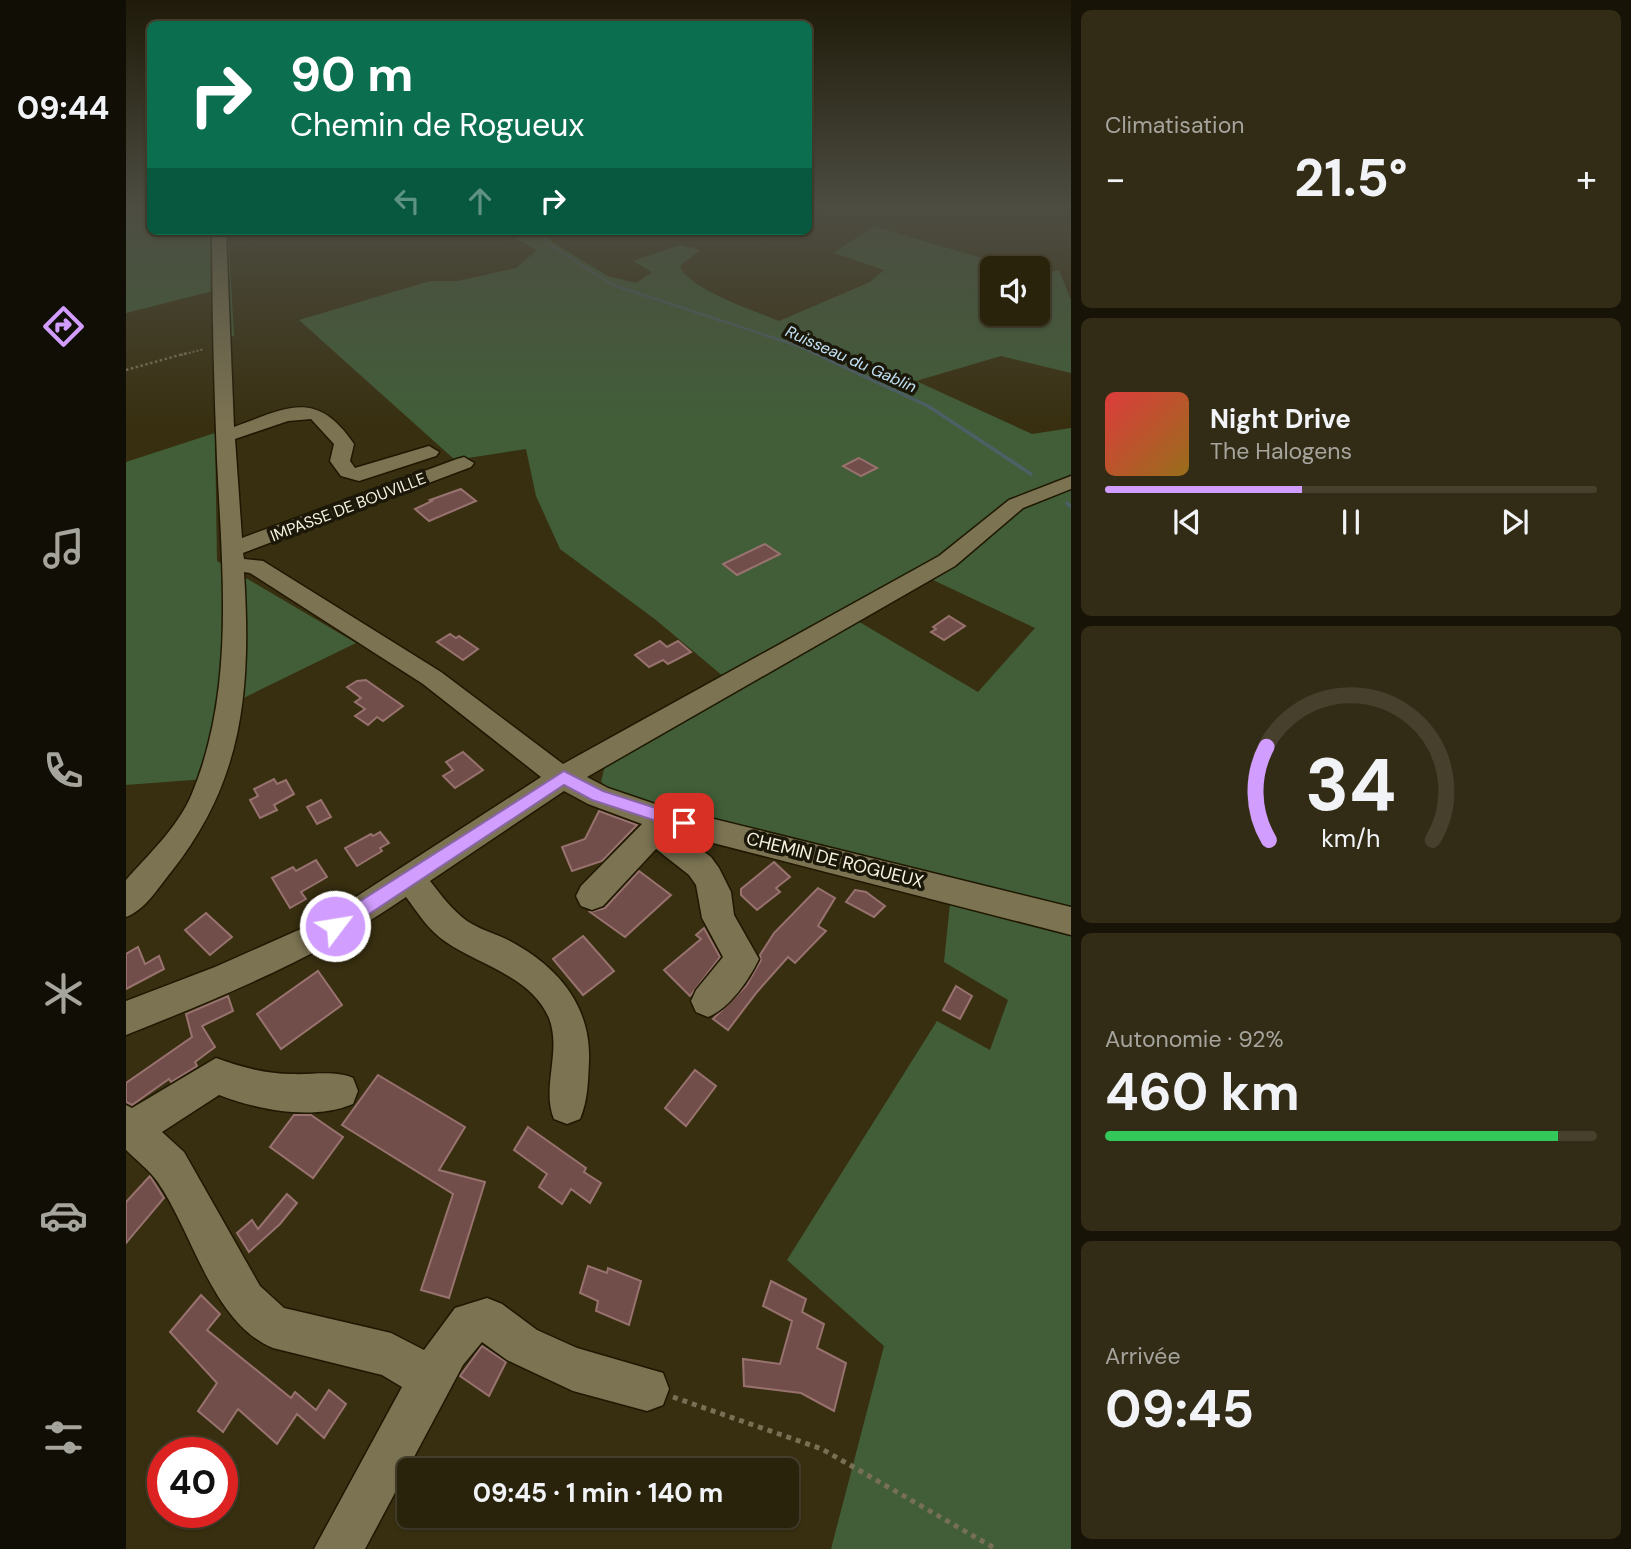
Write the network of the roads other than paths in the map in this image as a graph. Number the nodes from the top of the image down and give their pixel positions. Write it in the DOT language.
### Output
graph roads {
  1 [pos="221,281"];
  2 [pos="225,436"];
  3 [pos="429,452"];
  4 [pos="464,463"];
  5 [pos="1071,482"];
  6 [pos="232,558"];
  7 [pos="564,777"];
  8 [pos="657,824"];
  9 [pos="410,878"];
  10 [pos="592,896"];
  11 [pos="126,903"];
  12 [pos="1071,921"];
  13 [pos="708,1001"];
  14 [pos="126,1018"];
  15 [pos="340,1091"];
  16 [pos="567,1106"];
  17 [pos="128,1127"];
  18 [pos="431,1380"];
  19 [pos="647,1389"];
  20 [pos="338,1549"];
  1 -- 2 [label="street"];
  2 -- 3 [label="street"];
  2 -- 6 [label="street"];
  4 -- 6 [label="street, IMPASSE DE BOUVILLE"];
  5 -- 7 [label="street"];
  6 -- 7 [label="street, CHEMIN DE ROGUEUX"];
  6 -- 11 [label="street"];
  7 -- 8 [label="street, CHEMIN DE ROGUEUX"];
  7 -- 9 [label="street"];
  8 -- 10 [label="street"];
  8 -- 12 [label="street, CHEMIN DE ROGUEUX"];
  8 -- 13 [label="street"];
  9 -- 14 [label="street"];
  9 -- 16 [label="street"];
  15 -- 17 [label="street"];
  17 -- 18 [label="street"];
  18 -- 19 [label="street"];
  18 -- 20 [label="street"];
}
